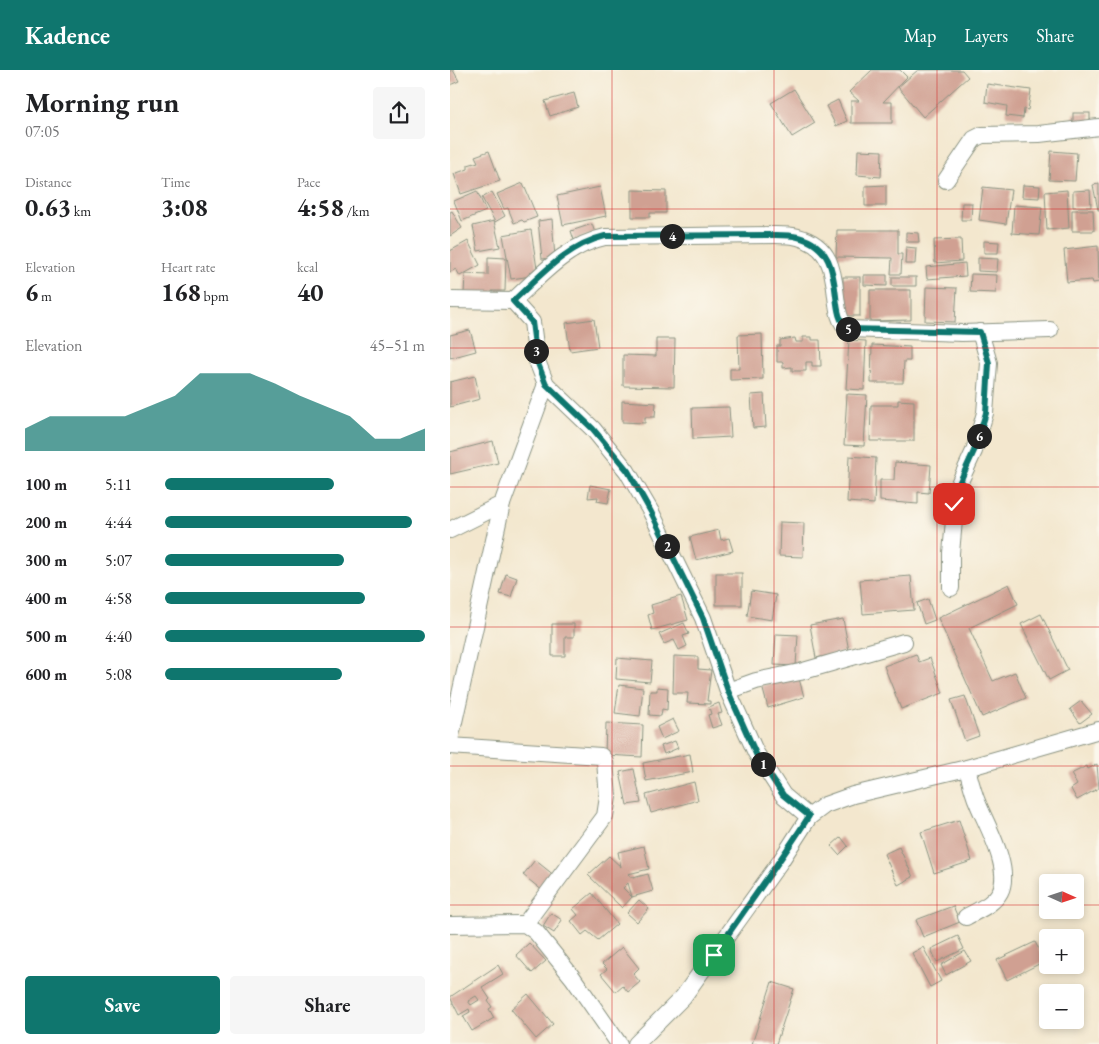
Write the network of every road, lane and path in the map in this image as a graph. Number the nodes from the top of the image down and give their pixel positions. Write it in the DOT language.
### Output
graph roads {
  1 [pos="1099,127"];
  2 [pos="946,180"];
  3 [pos="450,300"];
  4 [pos="513,301"];
  5 [pos="1050,330"];
  6 [pos="980,332"];
  7 [pos="546,384"];
  8 [pos="502,504"];
  9 [pos="450,530"];
  10 [pos="951,588"];
  11 [pos="904,642"];
  12 [pos="728,691"];
  13 [pos="1099,730"];
  14 [pos="450,740"];
  15 [pos="450,746"];
  16 [pos="967,768"];
  17 [pos="809,816"];
  18 [pos="966,916"];
  19 [pos="525,924"];
  20 [pos="450,925"];
  21 [pos="619,1044"];
  22 [pos="636,1044"];
  1 -- 2 [label="street"];
  3 -- 4 [label="street"];
  4 -- 6 [label="street"];
  4 -- 7 [label="street"];
  5 -- 6 [label="street"];
  6 -- 10 [label="street"];
  7 -- 8 [label="street"];
  7 -- 12 [label="street"];
  8 -- 9 [label="street"];
  8 -- 14 [label="street"];
  11 -- 12 [label="street"];
  12 -- 17 [label="street"];
  13 -- 16 [label="street"];
  15 -- 19 [label="street"];
  16 -- 17 [label="street"];
  16 -- 18 [label="street"];
  17 -- 22 [label="street"];
  19 -- 20 [label="street"];
  19 -- 21 [label="street"];
}
